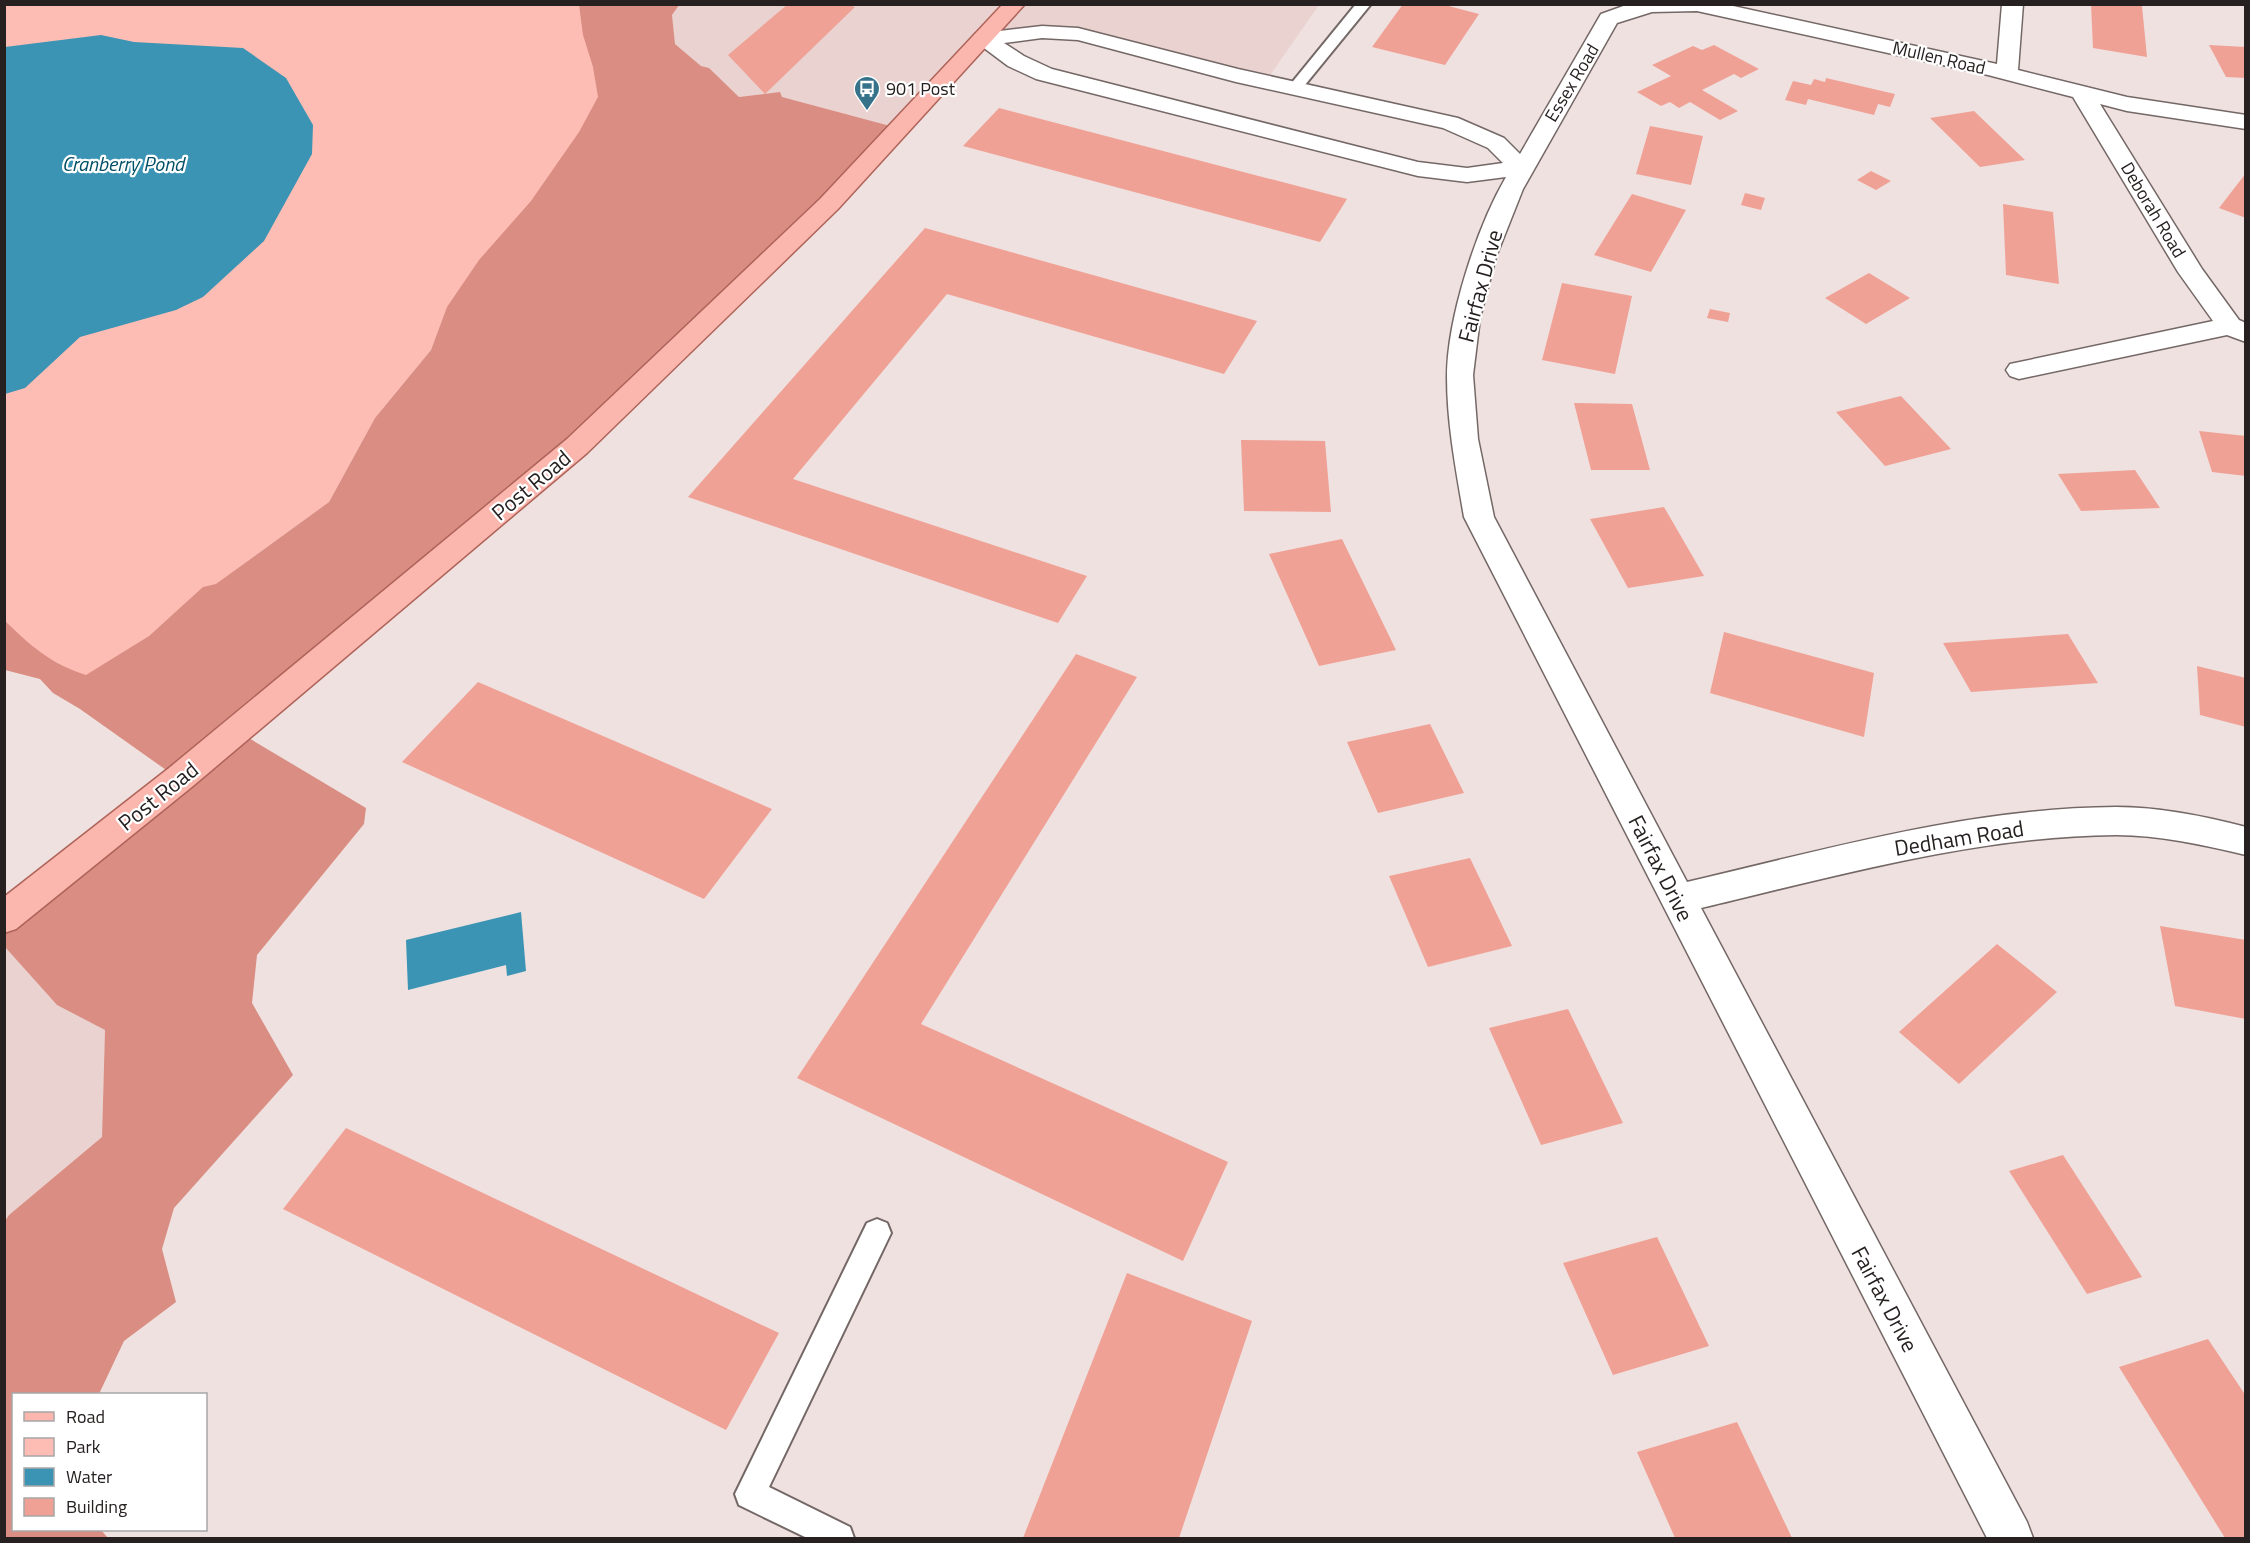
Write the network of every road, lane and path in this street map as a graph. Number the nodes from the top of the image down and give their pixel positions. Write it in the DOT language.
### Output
graph roads {
  1 [pos="1015,4"];
  2 [pos="1364,4"];
  3 [pos="2013,4"];
  4 [pos="1632,6"];
  5 [pos="983,39"];
  6 [pos="2007,73"];
  7 [pos="1295,88"];
  8 [pos="2081,92"];
  9 [pos="2246,122"];
  10 [pos="1521,168"];
  11 [pos="2238,330"];
  12 [pos="2019,370"];
  13 [pos="2246,841"];
  14 [pos="1677,899"];
  15 [pos="4,918"];
  16 [pos="877,1233"];
  17 [pos="839,1539"];
  18 [pos="2011,1539"];
  1 -- 5 [label="main road, Post Road"];
  2 -- 7 [label="lane"];
  3 -- 6 [label="street"];
  4 -- 6 [label="street, Mullen Road"];
  4 -- 10 [label="street, Essex Road"];
  5 -- 7 [label="street"];
  5 -- 10 [label="street"];
  5 -- 15 [label="main road, Post Road"];
  6 -- 8 [label="street, Mullen Road"];
  7 -- 10 [label="street"];
  8 -- 9 [label="street, Mullen Road"];
  8 -- 11 [label="street, Deborah Road"];
  10 -- 14 [label="street, Fairfax Drive"];
  11 -- 12 [label="street, Deborah Road"];
  13 -- 14 [label="street, Dedham Road"];
  14 -- 18 [label="street, Fairfax Drive"];
  16 -- 17 [label="lane"];
}
